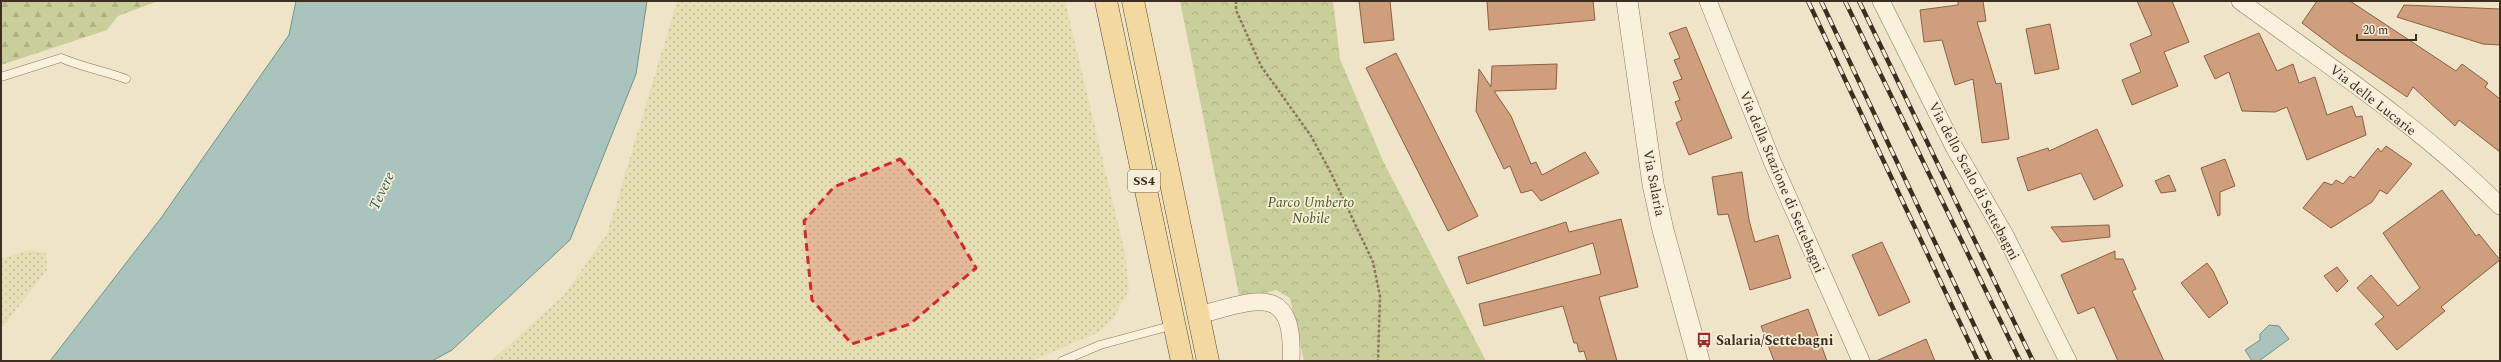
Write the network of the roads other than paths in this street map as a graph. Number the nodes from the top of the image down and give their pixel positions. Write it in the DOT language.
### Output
graph roads {
  1 [pos="1106,1"];
  2 [pos="1133,1"];
  3 [pos="1627,1"];
  4 [pos="1708,1"];
  5 [pos="2240,1"];
  6 [pos="1885,3"];
  7 [pos="1,77"];
  8 [pos="126,79"];
  9 [pos="2500,206"];
  10 [pos="1198,315"];
  11 [pos="1174,325"];
  12 [pos="1062,361"];
  13 [pos="1182,361"];
  14 [pos="1208,361"];
  15 [pos="1291,361"];
  16 [pos="1699,361"];
  17 [pos="1861,361"];
  18 [pos="2068,361"];
  1 -- 11 [label="main road, SS4"];
  2 -- 10 [label="main road, SS4"];
  3 -- 16 [label="street, Via Salaria"];
  4 -- 17 [label="street, Via della Stazione di Settebagni"];
  5 -- 9 [label="street, Via delle Lucarie"];
  6 -- 18 [label="street, Via dello Scalo di Settebagni"];
  7 -- 8 [label="lane"];
  10 -- 14 [label="main road, SS4"];
  10 -- 15 [label="street"];
  11 -- 12 [label="lane"];
  11 -- 13 [label="main road, SS4"];
}
